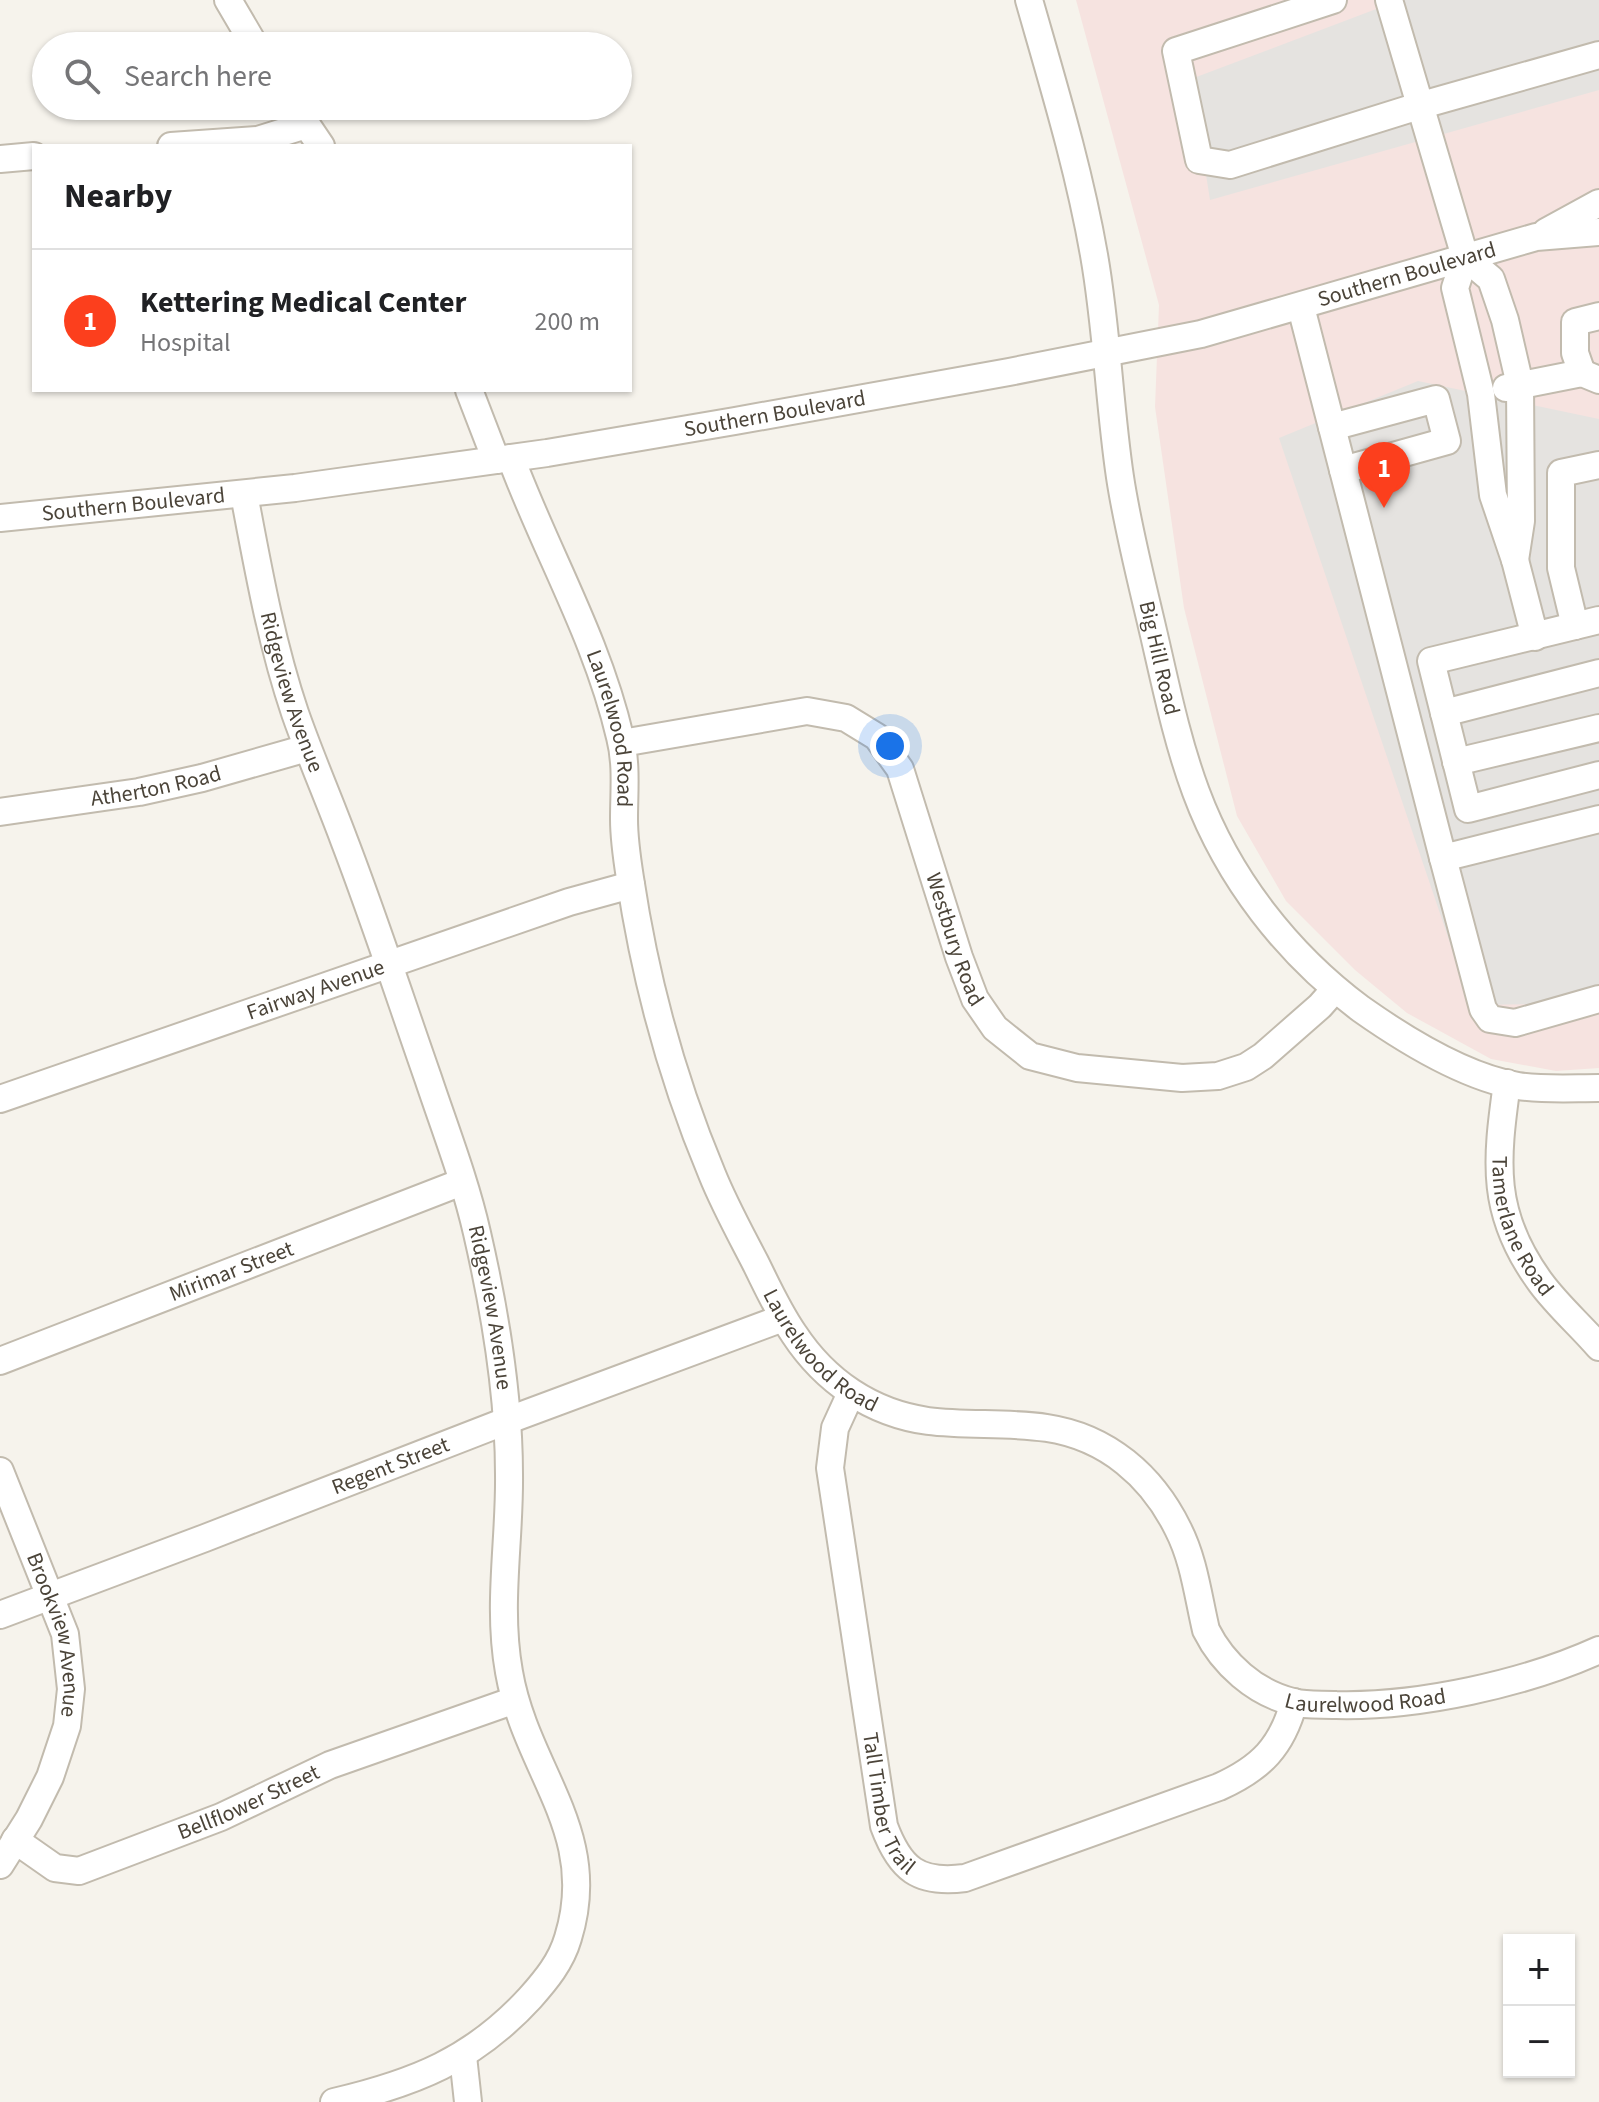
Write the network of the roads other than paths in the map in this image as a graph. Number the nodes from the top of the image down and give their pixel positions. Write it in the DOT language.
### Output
graph roads {
  1 [pos="228,0"];
  2 [pos="1029,0"];
  3 [pos="1333,0"];
  4 [pos="1389,0"];
  5 [pos="247,32"];
  6 [pos="1599,55"];
  7 [pos="1422,105"];
  8 [pos="307,126"];
  9 [pos="200,144"];
  10 [pos="32,156"];
  11 [pos="0,159"];
  12 [pos="1599,203"];
  13 [pos="1599,232"];
  14 [pos="1536,237"];
  15 [pos="1465,257"];
  16 [pos="1301,307"];
  17 [pos="1599,316"];
  18 [pos="1105,353"];
  19 [pos="1591,376"];
  20 [pos="1520,385"];
  21 [pos="470,392"];
  22 [pos="1481,394"];
  23 [pos="1332,427"];
  24 [pos="503,459"];
  25 [pos="1599,465"];
  26 [pos="1343,470"];
  27 [pos="244,494"];
  28 [pos="0,518"];
  29 [pos="1515,560"];
  30 [pos="1587,623"];
  31 [pos="1535,637"];
  32 [pos="1599,673"];
  33 [pos="1444,713"];
  34 [pos="1599,728"];
  35 [pos="622,743"];
  36 [pos="307,748"];
  37 [pos="1456,762"];
  38 [pos="1599,775"];
  39 [pos="0,812"];
  40 [pos="1599,819"];
  41 [pos="1443,858"];
  42 [pos="631,885"];
  43 [pos="389,965"];
  44 [pos="1335,989"];
  45 [pos="1599,999"];
  46 [pos="1507,1083"];
  47 [pos="1599,1088"];
  48 [pos="0,1099"];
  49 [pos="462,1182"];
  50 [pos="783,1318"];
  51 [pos="1599,1347"];
  52 [pos="0,1361"];
  53 [pos="851,1393"];
  54 [pos="506,1421"];
  55 [pos="0,1471"];
  56 [pos="51,1596"];
  57 [pos="0,1615"];
  58 [pos="1599,1650"];
  59 [pos="515,1700"];
  60 [pos="1294,1702"];
  61 [pos="15,1840"];
  62 [pos="0,1865"];
  63 [pos="463,2056"];
  64 [pos="334,2102"];
  65 [pos="468,2102"];
  1 -- 5 [label="street"];
  2 -- 18 [label="street, Big Hill Road"];
  3 -- 7 [label="street"];
  4 -- 7 [label="street"];
  6 -- 7 [label="street"];
  7 -- 15 [label="street"];
  8 -- 9 [label="street"];
  10 -- 11 [label="street"];
  12 -- 14 [label="street, Southern Boulevard"];
  13 -- 14 [label="street, Southern Boulevard"];
  14 -- 15 [label="street, Southern Boulevard"];
  15 -- 16 [label="street, Southern Boulevard"];
  15 -- 20 [label="street"];
  15 -- 22 [label="street"];
  16 -- 18 [label="street, Southern Boulevard"];
  16 -- 23 [label="street"];
  17 -- 19 [label="street"];
  18 -- 24 [label="street, Southern Boulevard"];
  18 -- 44 [label="street, Big Hill Road"];
  19 -- 20 [label="street"];
  20 -- 22 [label="street"];
  20 -- 29 [label="street"];
  21 -- 24 [label="street, Laurelwood Road"];
  22 -- 29 [label="street"];
  23 -- 26 [label="street"];
  23 -- 26 [label="street"];
  24 -- 27 [label="street, Southern Boulevard"];
  24 -- 35 [label="street, Laurelwood Road"];
  25 -- 30 [label="street"];
  26 -- 41 [label="street"];
  27 -- 28 [label="street, Southern Boulevard"];
  27 -- 36 [label="street, Ridgeview Avenue"];
  29 -- 31 [label="street"];
  30 -- 31 [label="street"];
  31 -- 33 [label="street"];
  32 -- 33 [label="street"];
  33 -- 37 [label="street"];
  34 -- 37 [label="street"];
  35 -- 42 [label="street, Laurelwood Road"];
  35 -- 44 [label="street, Westbury Road"];
  36 -- 39 [label="street, Atherton Road"];
  36 -- 43 [label="street, Ridgeview Avenue"];
  37 -- 38 [label="street"];
  40 -- 41 [label="street"];
  41 -- 45 [label="street"];
  42 -- 43 [label="street, Fairway Avenue"];
  42 -- 50 [label="street, Laurelwood Road"];
  43 -- 48 [label="street, Fairway Avenue"];
  43 -- 49 [label="street, Ridgeview Avenue"];
  44 -- 46 [label="street, Big Hill Road"];
  46 -- 47 [label="street, Big Hill Road"];
  46 -- 51 [label="street, Tamerlane Road"];
  49 -- 52 [label="street, Mirimar Street"];
  49 -- 54 [label="street, Ridgeview Avenue"];
  50 -- 53 [label="street, Laurelwood Road"];
  50 -- 54 [label="street, Regent Street"];
  53 -- 60 [label="street, Laurelwood Road"];
  53 -- 60 [label="street, Tall Timber Trail"];
  54 -- 56 [label="street, Regent Street"];
  54 -- 59 [label="street, Ridgeview Avenue"];
  55 -- 56 [label="street, Brookview Avenue"];
  56 -- 57 [label="street, Regent Street"];
  56 -- 61 [label="street, Brookview Avenue"];
  58 -- 60 [label="street, Laurelwood Road"];
  59 -- 61 [label="street, Bellflower Street"];
  59 -- 63 [label="street, Ridgeview Avenue"];
  61 -- 62 [label="street"];
  63 -- 64 [label="street, Ridgeview Avenue"];
  63 -- 65 [label="street"];
}
